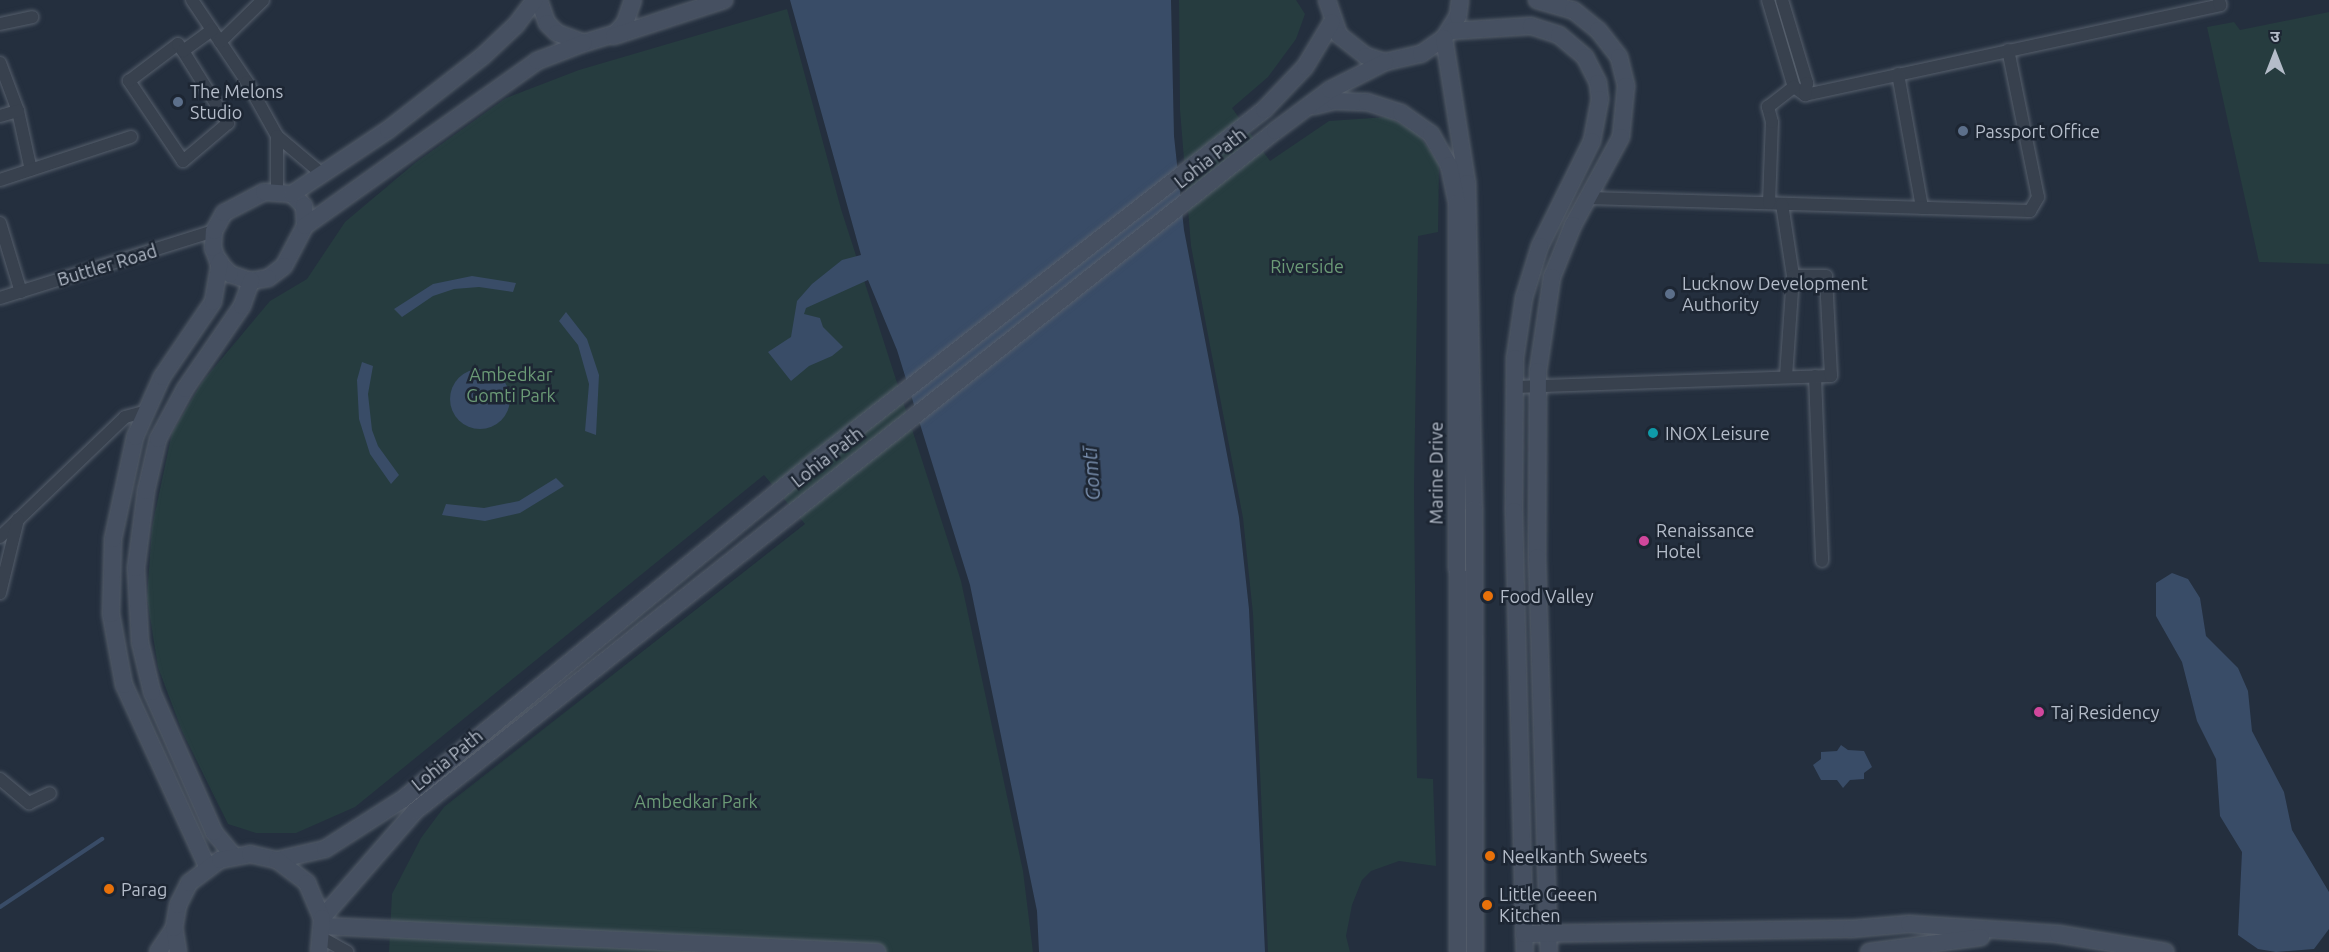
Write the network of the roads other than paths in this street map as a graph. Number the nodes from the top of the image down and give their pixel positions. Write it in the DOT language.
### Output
graph roads {
  1 [pos="192,0"];
  2 [pos="262,0"];
  3 [pos="537,0"];
  4 [pos="633,0"];
  5 [pos="683,0"];
  6 [pos="1327,0"];
  7 [pos="1460,0"];
  8 [pos="1537,0"];
  9 [pos="1768,0"];
  10 [pos="1782,0"];
  11 [pos="2219,0"];
  12 [pos="720,1"];
  13 [pos="32,16"];
  14 [pos="1332,22"];
  15 [pos="0,24"];
  16 [pos="212,30"];
  17 [pos="1448,35"];
  18 [pos="604,39"];
  19 [pos="220,42"];
  20 [pos="584,43"];
  21 [pos="2008,50"];
  22 [pos="183,51"];
  23 [pos="1385,62"];
  24 [pos="0,63"];
  25 [pos="1898,74"];
  26 [pos="4,85"];
  27 [pos="1794,87"];
  28 [pos="1805,95"];
  29 [pos="1306,108"];
  30 [pos="18,111"];
  31 [pos="0,116"];
  32 [pos="277,136"];
  33 [pos="131,137"];
  34 [pos="31,170"];
  35 [pos="321,173"];
  36 [pos="0,180"];
  37 [pos="285,193"];
  38 [pos="1588,198"];
  39 [pos="1769,203"];
  40 [pos="1782,204"];
  41 [pos="1922,208"];
  42 [pos="0,223"];
  43 [pos="305,226"];
  44 [pos="214,231"];
  45 [pos="220,262"];
  46 [pos="1793,276"];
  47 [pos="251,281"];
  48 [pos="21,292"];
  49 [pos="0,298"];
  50 [pos="1815,375"];
  51 [pos="1786,376"];
  52 [pos="1538,386"];
  53 [pos="1514,387"];
  54 [pos="147,411"];
  55 [pos="18,519"];
  56 [pos="0,537"];
  57 [pos="1822,561"];
  58 [pos="0,593"];
  59 [pos="0,779"];
  60 [pos="50,793"];
  61 [pos="233,855"];
  62 [pos="277,860"];
  63 [pos="207,866"];
  64 [pos="174,928"];
  65 [pos="2028,932"];
  66 [pos="321,933"];
  67 [pos="1524,934"];
  68 [pos="1548,934"];
  69 [pos="158,952"];
  70 [pos="178,952"];
  71 [pos="347,952"];
  72 [pos="877,952"];
  73 [pos="1458,952"];
  74 [pos="1476,952"];
  75 [pos="1525,952"];
  76 [pos="1549,952"];
  77 [pos="1869,952"];
  78 [pos="2164,952"];
  1 -- 16 [label="street"];
  2 -- 19 [label="street"];
  3 -- 20 [label="main road"];
  3 -- 35 [label="main road"];
  4 -- 18 [label="main road"];
  5 -- 12 [label="main road"];
  6 -- 14 [label="main road"];
  7 -- 17 [label="main road"];
  8 -- 38 [label="main road"];
  9 -- 27 [label="street"];
  10 -- 28 [label="street"];
  11 -- 21 [label="street"];
  12 -- 18 [label="main road"];
  13 -- 15 [label="street"];
  14 -- 23 [label="main road"];
  14 -- 62 [label="main road, Lohia Path"];
  16 -- 19 [label="street"];
  16 -- 22 [label="street"];
  17 -- 23 [label="main road, Lohia Path"];
  17 -- 53 [label="main road"];
  17 -- 74 [label="main road, Marine Drive"];
  18 -- 20 [label="main road"];
  19 -- 32 [label="street"];
  20 -- 43 [label="main road"];
  21 -- 25 [label="street"];
  21 -- 41 [label="street"];
  22 -- 22 [label="street"];
  23 -- 29 [label="main road, Lohia Path"];
  24 -- 26 [label="street"];
  25 -- 28 [label="street"];
  25 -- 41 [label="street"];
  26 -- 30 [label="street"];
  27 -- 28 [label="street"];
  27 -- 39 [label="street"];
  29 -- 66 [label="main road, Lohia Path"];
  29 -- 73 [label="main road, Marine Drive"];
  30 -- 31 [label="street"];
  30 -- 34 [label="street"];
  32 -- 35 [label="street"];
  32 -- 37 [label="street"];
  33 -- 34 [label="street"];
  34 -- 36 [label="street"];
  35 -- 37 [label="main road"];
  37 -- 43 [label="main road"];
  37 -- 44 [label="main road"];
  38 -- 39 [label="street"];
  38 -- 52 [label="main road"];
  39 -- 40 [label="street"];
  40 -- 41 [label="street"];
  40 -- 46 [label="street"];
  42 -- 48 [label="street"];
  43 -- 47 [label="main road"];
  44 -- 45 [label="main road"];
  44 -- 48 [label="street, Buttler Road"];
  45 -- 47 [label="main road"];
  45 -- 54 [label="main road"];
  46 -- 50 [label="street"];
  46 -- 51 [label="street"];
  47 -- 61 [label="main road"];
  48 -- 49 [label="street, Buttler Road"];
  50 -- 51 [label="street"];
  50 -- 57 [label="street"];
  51 -- 52 [label="street"];
  52 -- 53 [label="street"];
  52 -- 68 [label="main road"];
  53 -- 67 [label="main road"];
  54 -- 55 [label="street"];
  54 -- 63 [label="main road"];
  55 -- 56 [label="street"];
  55 -- 58 [label="street"];
  59 -- 60 [label="street"];
  61 -- 62 [label="main road"];
  61 -- 63 [label="main road"];
  62 -- 66 [label="main road"];
  63 -- 64 [label="main road"];
  64 -- 69 [label="main road"];
  64 -- 70 [label="main road"];
  65 -- 68 [label="main road"];
  65 -- 77 [label="main road"];
  65 -- 78 [label="main road"];
  66 -- 71 [label="street"];
  66 -- 72 [label="main road"];
  67 -- 68 [label="main road"];
  67 -- 75 [label="main road"];
  68 -- 76 [label="main road"];
}
